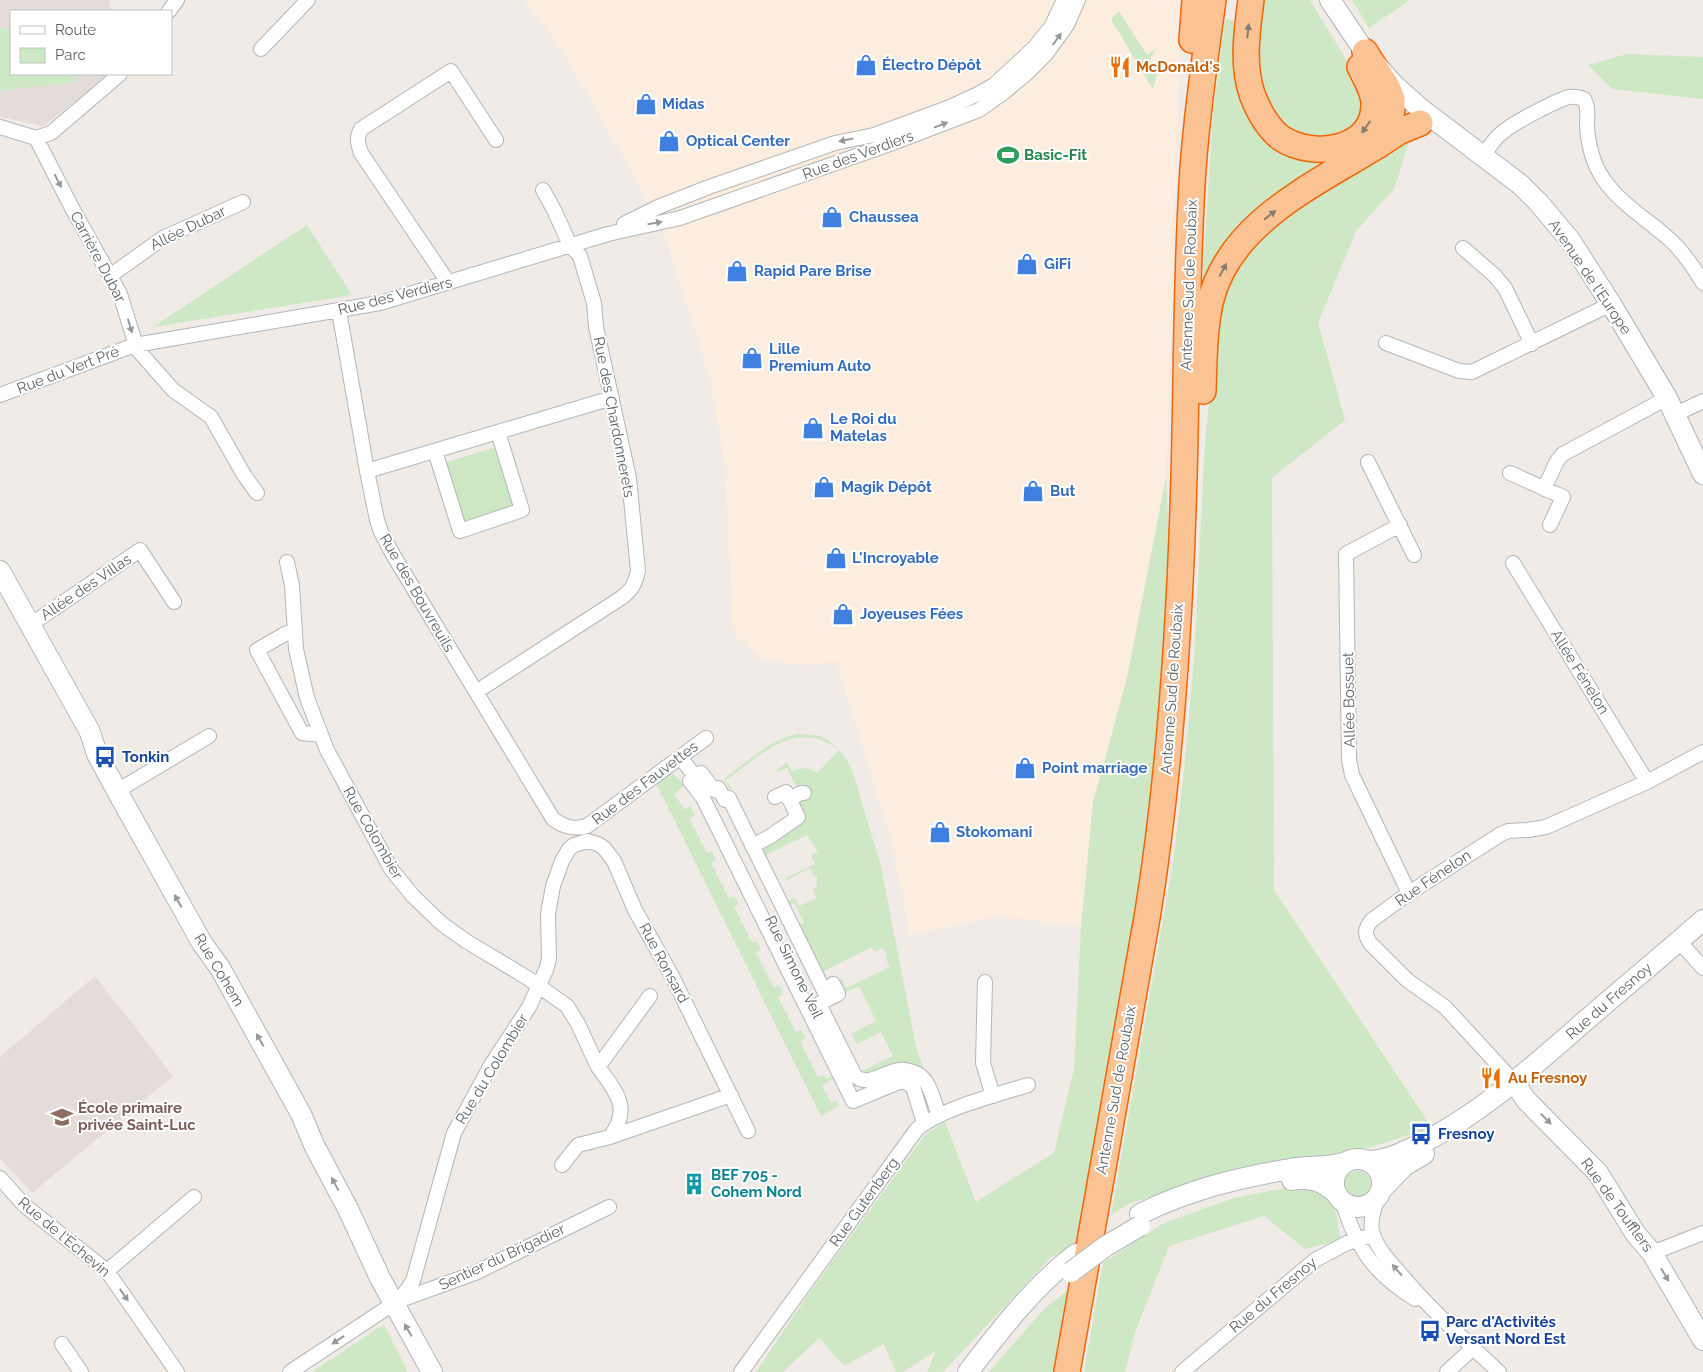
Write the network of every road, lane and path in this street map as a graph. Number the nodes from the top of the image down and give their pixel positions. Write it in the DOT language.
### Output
graph roads {
  1 [pos="1064,0"];
  2 [pos="1078,0"];
  3 [pos="1195,0"];
  4 [pos="1213,0"];
  5 [pos="1223,0"];
  6 [pos="1251,0"];
  7 [pos="1318,0"];
  8 [pos="1330,0"];
  9 [pos="303,2"];
  10 [pos="261,48"];
  11 [pos="1362,59"];
  12 [pos="119,75"];
  13 [pos="1392,102"];
  14 [pos="1420,123"];
  15 [pos="0,126"];
  16 [pos="36,138"];
  17 [pos="496,140"];
  18 [pos="1375,147"];
  19 [pos="1483,156"];
  20 [pos="543,190"];
  21 [pos="243,202"];
  22 [pos="591,239"];
  23 [pos="570,245"];
  24 [pos="1463,248"];
  25 [pos="110,276"];
  26 [pos="448,282"];
  27 [pos="1703,283"];
  28 [pos="1188,287"];
  29 [pos="1611,304"];
  30 [pos="339,311"];
  31 [pos="1386,343"];
  32 [pos="1532,344"];
  33 [pos="135,345"];
  34 [pos="0,395"];
  35 [pos="612,398"];
  36 [pos="1703,401"];
  37 [pos="1672,406"];
  38 [pos="498,432"];
  39 [pos="435,451"];
  40 [pos="1194,456"];
  41 [pos="1368,462"];
  42 [pos="367,472"];
  43 [pos="1510,473"];
  44 [pos="1703,474"];
  45 [pos="1544,488"];
  46 [pos="258,493"];
  47 [pos="1400,525"];
  48 [pos="1550,525"];
  49 [pos="1414,555"];
  50 [pos="287,562"];
  51 [pos="1513,563"];
  52 [pos="0,571"];
  53 [pos="174,602"];
  54 [pos="30,625"];
  55 [pos="294,631"];
  56 [pos="476,692"];
  57 [pos="321,735"];
  58 [pos="210,736"];
  59 [pos="706,738"];
  60 [pos="1703,752"];
  61 [pos="680,757"];
  62 [pos="696,778"];
  63 [pos="1648,782"];
  64 [pos="117,791"];
  65 [pos="804,793"];
  66 [pos="583,828"];
  67 [pos="588,841"];
  68 [pos="752,846"];
  69 [pos="1410,893"];
  70 [pos="1703,920"];
  71 [pos="1679,941"];
  72 [pos="1703,968"];
  73 [pos="985,982"];
  74 [pos="833,984"];
  75 [pos="539,986"];
  76 [pos="650,996"];
  77 [pos="828,999"];
  78 [pos="598,1067"];
  79 [pos="1514,1082"];
  80 [pos="1028,1085"];
  81 [pos="731,1095"];
  82 [pos="993,1096"];
  83 [pos="932,1119"];
  84 [pos="748,1131"];
  85 [pos="610,1137"];
  86 [pos="1357,1162"];
  87 [pos="562,1165"];
  88 [pos="0,1178"];
  89 [pos="1380,1194"];
  90 [pos="1339,1197"];
  91 [pos="194,1198"];
  92 [pos="609,1207"];
  93 [pos="1140,1220"];
  94 [pos="1703,1233"];
  95 [pos="1373,1235"];
  96 [pos="1356,1240"];
  97 [pos="1652,1253"];
  98 [pos="1073,1263"];
  99 [pos="107,1271"];
  100 [pos="393,1304"];
  101 [pos="1429,1307"];
  102 [pos="1703,1340"];
  103 [pos="62,1344"];
  104 [pos="1473,1348"];
  105 [pos="80,1372"];
  106 [pos="176,1372"];
  107 [pos="290,1372"];
  108 [pos="432,1372"];
  109 [pos="742,1372"];
  110 [pos="968,1372"];
  111 [pos="983,1372"];
  112 [pos="1067,1372"];
  113 [pos="1076,1372"];
  114 [pos="1182,1372"];
  115 [pos="1446,1372"];
  116 [pos="1499,1372"];
  1 -- 22 [label="street, Rue des Verdiers, one-way"];
  22 -- 2 [label="street, Rue des Verdiers, one-way"];
  3 -- 28 [label="highway"];
  4 -- 28 [label="highway, Antenne Sud de Roubaix"];
  5 -- 40 [label="highway, Antenne Sud de Roubaix"];
  11 -- 6 [label="highway, one-way"];
  7 -- 11 [label="street, Avenue de l'Europe"];
  8 -- 11 [label="street, Avenue de l'Europe"];
  9 -- 10 [label="street"];
  11 -- 13 [label="highway"];
  11 -- 19 [label="street, Avenue de l'Europe"];
  12 -- 16 [label="street"];
  13 -- 14 [label="street, Avenue de l'Europe"];
  13 -- 18 [label="highway"];
  14 -- 18 [label="highway"];
  14 -- 19 [label="street, Avenue de l'Europe"];
  15 -- 16 [label="street"];
  16 -- 25 [label="street, Carrière Dubar, one-way"];
  17 -- 26 [label="street"];
  40 -- 18 [label="highway, one-way"];
  19 -- 27 [label="street"];
  19 -- 29 [label="street, Avenue de l'Europe"];
  20 -- 23 [label="street, Rue des Chardonnerets"];
  21 -- 25 [label="street, Allée Dubar"];
  22 -- 23 [label="street, Rue des Verdiers"];
  23 -- 26 [label="street, Rue des Verdiers"];
  23 -- 35 [label="street, Rue des Chardonnerets"];
  24 -- 32 [label="street"];
  25 -- 33 [label="street, Carrière Dubar, one-way"];
  26 -- 30 [label="street, Rue des Verdiers"];
  28 -- 112 [label="highway, Antenne Sud de Roubaix"];
  29 -- 32 [label="street"];
  29 -- 37 [label="street, Avenue de l'Europe"];
  30 -- 33 [label="street, Rue des Verdiers"];
  30 -- 42 [label="street, Rue des Bouvreuils"];
  31 -- 32 [label="street"];
  33 -- 34 [label="street, Rue du Vert Pré"];
  33 -- 46 [label="street, Carrière Dubar"];
  35 -- 38 [label="street"];
  35 -- 56 [label="street, Rue des Chardonnerets"];
  36 -- 37 [label="street"];
  37 -- 44 [label="street, Avenue de l'Europe"];
  37 -- 45 [label="street"];
  38 -- 39 [label="street"];
  38 -- 39 [label="street"];
  39 -- 42 [label="street"];
  40 -- 113 [label="highway, Antenne Sud de Roubaix"];
  41 -- 47 [label="street"];
  42 -- 56 [label="street, Rue des Bouvreuils"];
  43 -- 45 [label="street"];
  45 -- 48 [label="street"];
  47 -- 49 [label="street"];
  47 -- 69 [label="street, Allée Bossuet"];
  50 -- 55 [label="street, Rue Colombier"];
  51 -- 63 [label="street, Allée Fénelon"];
  52 -- 54 [label="street, Rue Cohem"];
  53 -- 54 [label="street, Allée des Villas"];
  54 -- 64 [label="street, Rue Cohem"];
  55 -- 57 [label="street, Rue Colombier"];
  55 -- 57 [label="street"];
  56 -- 66 [label="street, Rue des Bouvreuils"];
  57 -- 75 [label="street, Rue Colombier"];
  58 -- 64 [label="street"];
  59 -- 61 [label="street, Rue des Fauvettes"];
  60 -- 63 [label="street, Rue Fénelon"];
  61 -- 62 [label="street"];
  61 -- 66 [label="street, Rue des Fauvettes"];
  62 -- 68 [label="street"];
  62 -- 83 [label="street"];
  63 -- 69 [label="street, Rue Fénelon"];
  100 -- 64 [label="street, Rue Cohem, one-way"];
  65 -- 68 [label="street"];
  67 -- 75 [label="street, Rue du Colombier"];
  67 -- 81 [label="street, Rue Ronsard"];
  68 -- 77 [label="street"];
  69 -- 79 [label="street, Rue Fénelon"];
  70 -- 71 [label="street, Rue du Fresnoy"];
  71 -- 72 [label="street"];
  71 -- 79 [label="street, Rue du Fresnoy"];
  73 -- 82 [label="street"];
  74 -- 77 [label="street"];
  75 -- 78 [label="street"];
  75 -- 100 [label="street, Rue du Colombier"];
  76 -- 78 [label="street, Rue Ronsard"];
  77 -- 83 [label="street"];
  78 -- 85 [label="street"];
  79 -- 86 [label="street, Rue du Fresnoy"];
  79 -- 89 [label="street, Rue du Fresnoy"];
  79 -- 97 [label="street, Rue de Toufflers, one-way"];
  80 -- 82 [label="street, Rue Gutenberg"];
  81 -- 84 [label="street, Rue Ronsard"];
  81 -- 85 [label="street"];
  82 -- 83 [label="street, Rue Gutenberg"];
  83 -- 109 [label="street, Rue Gutenberg"];
  85 -- 87 [label="street"];
  86 -- 89 [label="street"];
  86 -- 90 [label="street"];
  86 -- 93 [label="street, Rue du Fresnoy"];
  88 -- 99 [label="street, Rue de l'Échevin"];
  89 -- 90 [label="street"];
  89 -- 95 [label="street"];
  90 -- 93 [label="street"];
  90 -- 96 [label="street"];
  91 -- 99 [label="street"];
  92 -- 100 [label="street, Sentier du Brigadier"];
  93 -- 98 [label="street, bridge"];
  94 -- 97 [label="street"];
  95 -- 96 [label="street, Rue du Fresnoy"];
  101 -- 95 [label="street, one-way"];
  96 -- 101 [label="street"];
  96 -- 114 [label="street, Rue du Fresnoy"];
  97 -- 102 [label="street, Rue de Toufflers, one-way"];
  98 -- 110 [label="street"];
  98 -- 111 [label="street"];
  99 -- 106 [label="street, Rue de l'Échevin, one-way"];
  100 -- 107 [label="street, one-way"];
  108 -- 100 [label="street, Rue Cohem, one-way"];
  101 -- 104 [label="street"];
  103 -- 105 [label="street"];
  104 -- 115 [label="street"];
  104 -- 116 [label="street"];
}
